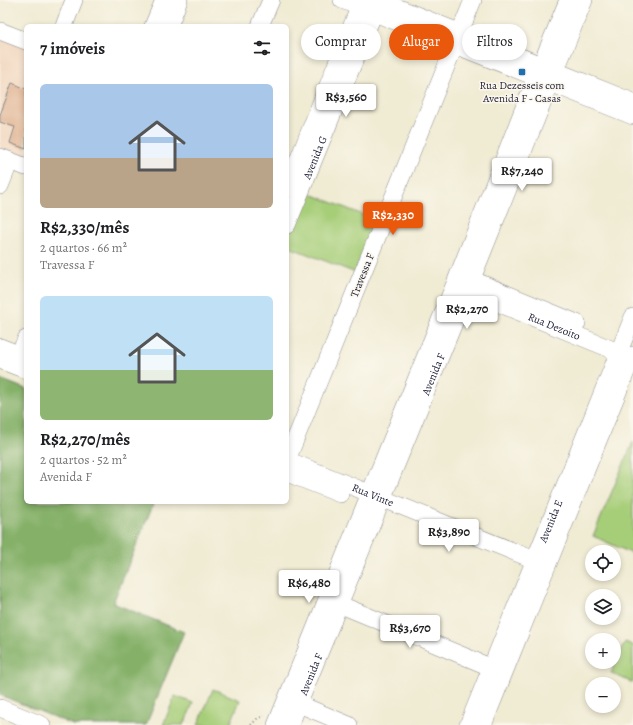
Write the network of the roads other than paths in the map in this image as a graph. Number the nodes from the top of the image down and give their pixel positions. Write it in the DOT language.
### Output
graph roads {
  1 [pos="74,0"];
  2 [pos="164,0"];
  3 [pos="180,0"];
  4 [pos="270,0"];
  5 [pos="342,0"];
  6 [pos="473,0"];
  7 [pos="568,0"];
  8 [pos="584,0"];
  9 [pos="372,3"];
  10 [pos="65,24"];
  11 [pos="154,24"];
  12 [pos="170,24"];
  13 [pos="261,24"];
  14 [pos="0,31"];
  15 [pos="457,39"];
  16 [pos="24,40"];
  17 [pos="546,74"];
  18 [pos="633,102"];
  19 [pos="633,116"];
  20 [pos="5,159"];
  21 [pos="24,166"];
  22 [pos="289,184"];
  23 [pos="0,186"];
  24 [pos="289,221"];
  25 [pos="463,282"];
  26 [pos="633,317"];
  27 [pos="0,347"];
  28 [pos="629,352"];
  29 [pos="23,356"];
  30 [pos="0,360"];
  31 [pos="24,369"];
  32 [pos="289,455"];
  33 [pos="289,461"];
  34 [pos="289,474"];
  35 [pos="374,501"];
  36 [pos="539,568"];
  37 [pos="333,601"];
  38 [pos="498,670"];
  39 [pos="0,708"];
  40 [pos="290,710"];
  41 [pos="42,725"];
  42 [pos="276,725"];
  43 [pos="323,725"];
  44 [pos="349,725"];
  45 [pos="468,725"];
  46 [pos="483,725"];
  1 -- 10 [label="street"];
  2 -- 11 [label="street"];
  3 -- 12 [label="street"];
  4 -- 13 [label="street"];
  5 -- 9 [label="street"];
  6 -- 15 [label="street, Travessa F"];
  7 -- 17 [label="street, Avenida F"];
  8 -- 17 [label="street, Avenida F"];
  9 -- 15 [label="street"];
  9 -- 22 [label="street, Avenida G"];
  9 -- 24 [label="street, Avenida G"];
  14 -- 16 [label="street"];
  15 -- 17 [label="street"];
  15 -- 32 [label="street, Travessa F"];
  17 -- 18 [label="street"];
  17 -- 19 [label="street"];
  17 -- 25 [label="street, Avenida F"];
  20 -- 21 [label="street"];
  20 -- 23 [label="street"];
  25 -- 28 [label="street, Rua Dezoito"];
  25 -- 35 [label="street, Avenida F"];
  25 -- 35 [label="street, Avenida F"];
  26 -- 28 [label="street, Avenida E"];
  27 -- 29 [label="street"];
  28 -- 36 [label="street, Avenida E"];
  28 -- 36 [label="street, Avenida E"];
  30 -- 31 [label="street"];
  33 -- 35 [label="street, Rua Vinte"];
  34 -- 35 [label="street, Rua Vinte"];
  35 -- 36 [label="street, Rua Vinte"];
  35 -- 37 [label="street, Avenida F"];
  36 -- 38 [label="street, Avenida E"];
  37 -- 38 [label="street"];
  37 -- 40 [label="street, Avenida F"];
  38 -- 45 [label="street, Avenida E"];
  38 -- 46 [label="street, Avenida E"];
  39 -- 41 [label="street"];
  40 -- 42 [label="street, Avenida F"];
  40 -- 43 [label="street"];
  40 -- 44 [label="street"];
}
